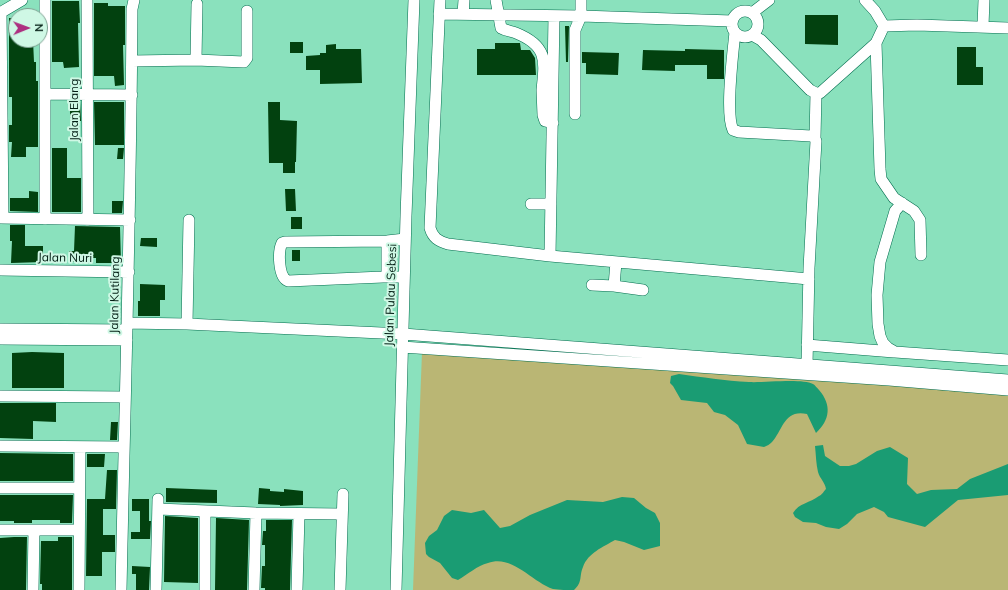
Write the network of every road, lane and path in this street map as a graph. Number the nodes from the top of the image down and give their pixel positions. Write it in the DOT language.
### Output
graph roads {
  1 [pos="22,0"];
  2 [pos="45,0"];
  3 [pos="87,0"];
  4 [pos="134,0"];
  5 [pos="414,0"];
  6 [pos="440,0"];
  7 [pos="464,0"];
  8 [pos="496,0"];
  9 [pos="582,0"];
  10 [pos="741,0"];
  11 [pos="769,0"];
  12 [pos="865,0"];
  13 [pos="984,0"];
  14 [pos="197,4"];
  15 [pos="247,12"];
  16 [pos="741,12"];
  17 [pos="1,13"];
  18 [pos="752,13"];
  19 [pos="439,14"];
  20 [pos="463,14"];
  21 [pos="498,15"];
  22 [pos="554,16"];
  23 [pos="582,16"];
  24 [pos="732,21"];
  25 [pos="884,26"];
  26 [pos="983,26"];
  27 [pos="1008,28"];
  28 [pos="735,32"];
  29 [pos="752,35"];
  30 [pos="876,42"];
  31 [pos="196,60"];
  32 [pos="132,61"];
  33 [pos="548,90"];
  34 [pos="816,93"];
  35 [pos="45,94"];
  36 [pos="87,95"];
  37 [pos="132,95"];
  38 [pos="574,114"];
  39 [pos="815,138"];
  40 [pos="902,203"];
  41 [pos="531,204"];
  42 [pos="551,204"];
  43 [pos="2,218"];
  44 [pos="45,219"];
  45 [pos="88,220"];
  46 [pos="130,220"];
  47 [pos="189,220"];
  48 [pos="405,239"];
  49 [pos="387,240"];
  50 [pos="921,255"];
  51 [pos="550,256"];
  52 [pos="616,262"];
  53 [pos="0,270"];
  54 [pos="129,272"];
  55 [pos="387,276"];
  56 [pos="404,277"];
  57 [pos="809,279"];
  58 [pos="592,284"];
  59 [pos="614,286"];
  60 [pos="643,290"];
  61 [pos="186,324"];
  62 [pos="0,329"];
  63 [pos="127,331"];
  64 [pos="403,334"];
  65 [pos="60,335"];
  66 [pos="0,339"];
  67 [pos="807,345"];
  68 [pos="402,347"];
  69 [pos="895,352"];
  70 [pos="1008,360"];
  71 [pos="807,366"];
  72 [pos="1008,380"];
  73 [pos="1008,390"];
  74 [pos="0,396"];
  75 [pos="125,397"];
  76 [pos="0,446"];
  77 [pos="80,447"];
  78 [pos="124,447"];
  79 [pos="0,488"];
  80 [pos="79,488"];
  81 [pos="343,494"];
  82 [pos="205,511"];
  83 [pos="256,513"];
  84 [pos="299,514"];
  85 [pos="341,514"];
  86 [pos="0,530"];
  87 [pos="34,530"];
  88 [pos="79,530"];
  89 [pos="34,590"];
  90 [pos="79,590"];
  91 [pos="122,590"];
  92 [pos="156,590"];
  93 [pos="205,590"];
  94 [pos="254,590"];
  95 [pos="297,590"];
  96 [pos="340,590"];
  97 [pos="396,590"];
  1 -- 17 [label="street"];
  2 -- 35 [label="street"];
  3 -- 36 [label="street, Jalan Elang"];
  4 -- 32 [label="street, Jalan Kutilang"];
  5 -- 48 [label="street, Jalan Pulau Sebesi"];
  6 -- 19 [label="street"];
  7 -- 20 [label="street"];
  8 -- 21 [label="street"];
  9 -- 23 [label="street"];
  10 -- 16 [label="street"];
  11 -- 18 [label="street"];
  12 -- 25 [label="street"];
  13 -- 26 [label="street"];
  14 -- 31 [label="street"];
  15 -- 31 [label="street"];
  16 -- 18 [label="street"];
  16 -- 24 [label="street"];
  17 -- 43 [label="street"];
  18 -- 29 [label="street"];
  19 -- 20 [label="street"];
  19 -- 51 [label="street"];
  20 -- 21 [label="street"];
  21 -- 22 [label="street"];
  21 -- 33 [label="street"];
  22 -- 23 [label="street"];
  22 -- 33 [label="street"];
  23 -- 24 [label="street"];
  23 -- 38 [label="street"];
  24 -- 28 [label="street"];
  25 -- 26 [label="street"];
  25 -- 30 [label="street"];
  26 -- 27 [label="street"];
  28 -- 29 [label="street"];
  28 -- 39 [label="street"];
  29 -- 34 [label="street"];
  30 -- 34 [label="street"];
  30 -- 40 [label="street"];
  31 -- 32 [label="street"];
  32 -- 37 [label="street, Jalan Kutilang"];
  33 -- 42 [label="street"];
  34 -- 39 [label="street"];
  35 -- 36 [label="street"];
  35 -- 44 [label="street"];
  36 -- 37 [label="street"];
  36 -- 45 [label="street, Jalan Elang"];
  37 -- 46 [label="street, Jalan Kutilang"];
  39 -- 57 [label="street"];
  40 -- 50 [label="street"];
  40 -- 69 [label="street"];
  41 -- 42 [label="street"];
  42 -- 51 [label="street"];
  43 -- 44 [label="street"];
  44 -- 45 [label="street"];
  45 -- 46 [label="street"];
  46 -- 54 [label="street, Jalan Kutilang"];
  47 -- 61 [label="street"];
  48 -- 49 [label="street"];
  48 -- 56 [label="street, Jalan Pulau Sebesi"];
  49 -- 55 [label="street"];
  49 -- 55 [label="street"];
  51 -- 52 [label="street"];
  52 -- 57 [label="street"];
  52 -- 59 [label="street"];
  53 -- 54 [label="street, Jalan Nuri"];
  54 -- 63 [label="street, Jalan Kutilang"];
  55 -- 56 [label="street"];
  56 -- 64 [label="street, Jalan Pulau Sebesi"];
  57 -- 67 [label="street"];
  58 -- 59 [label="street"];
  59 -- 60 [label="street"];
  61 -- 63 [label="street"];
  61 -- 64 [label="street"];
  62 -- 65 [label="street"];
  63 -- 65 [label="street"];
  63 -- 75 [label="street, Jalan Kutilang"];
  64 -- 68 [label="street, Jalan Pulau Sebesi"];
  64 -- 71 [label="street"];
  65 -- 66 [label="street"];
  67 -- 69 [label="street"];
  67 -- 71 [label="street"];
  68 -- 73 [label="street"];
  68 -- 97 [label="street, Jalan Pulau Sebesi"];
  69 -- 70 [label="street"];
  71 -- 72 [label="street"];
  74 -- 75 [label="street"];
  75 -- 78 [label="street, Jalan Kutilang"];
  76 -- 77 [label="street"];
  77 -- 78 [label="street"];
  77 -- 80 [label="street"];
  78 -- 91 [label="street, Jalan Kutilang"];
  79 -- 80 [label="street"];
  80 -- 88 [label="street"];
  81 -- 85 [label="street"];
  82 -- 83 [label="street"];
  82 -- 92 [label="street"];
  82 -- 93 [label="street"];
  83 -- 84 [label="street"];
  83 -- 94 [label="street"];
  84 -- 85 [label="street"];
  84 -- 95 [label="street"];
  85 -- 96 [label="street"];
  86 -- 87 [label="street"];
  87 -- 88 [label="street"];
  87 -- 89 [label="street"];
  88 -- 90 [label="street"];
}
